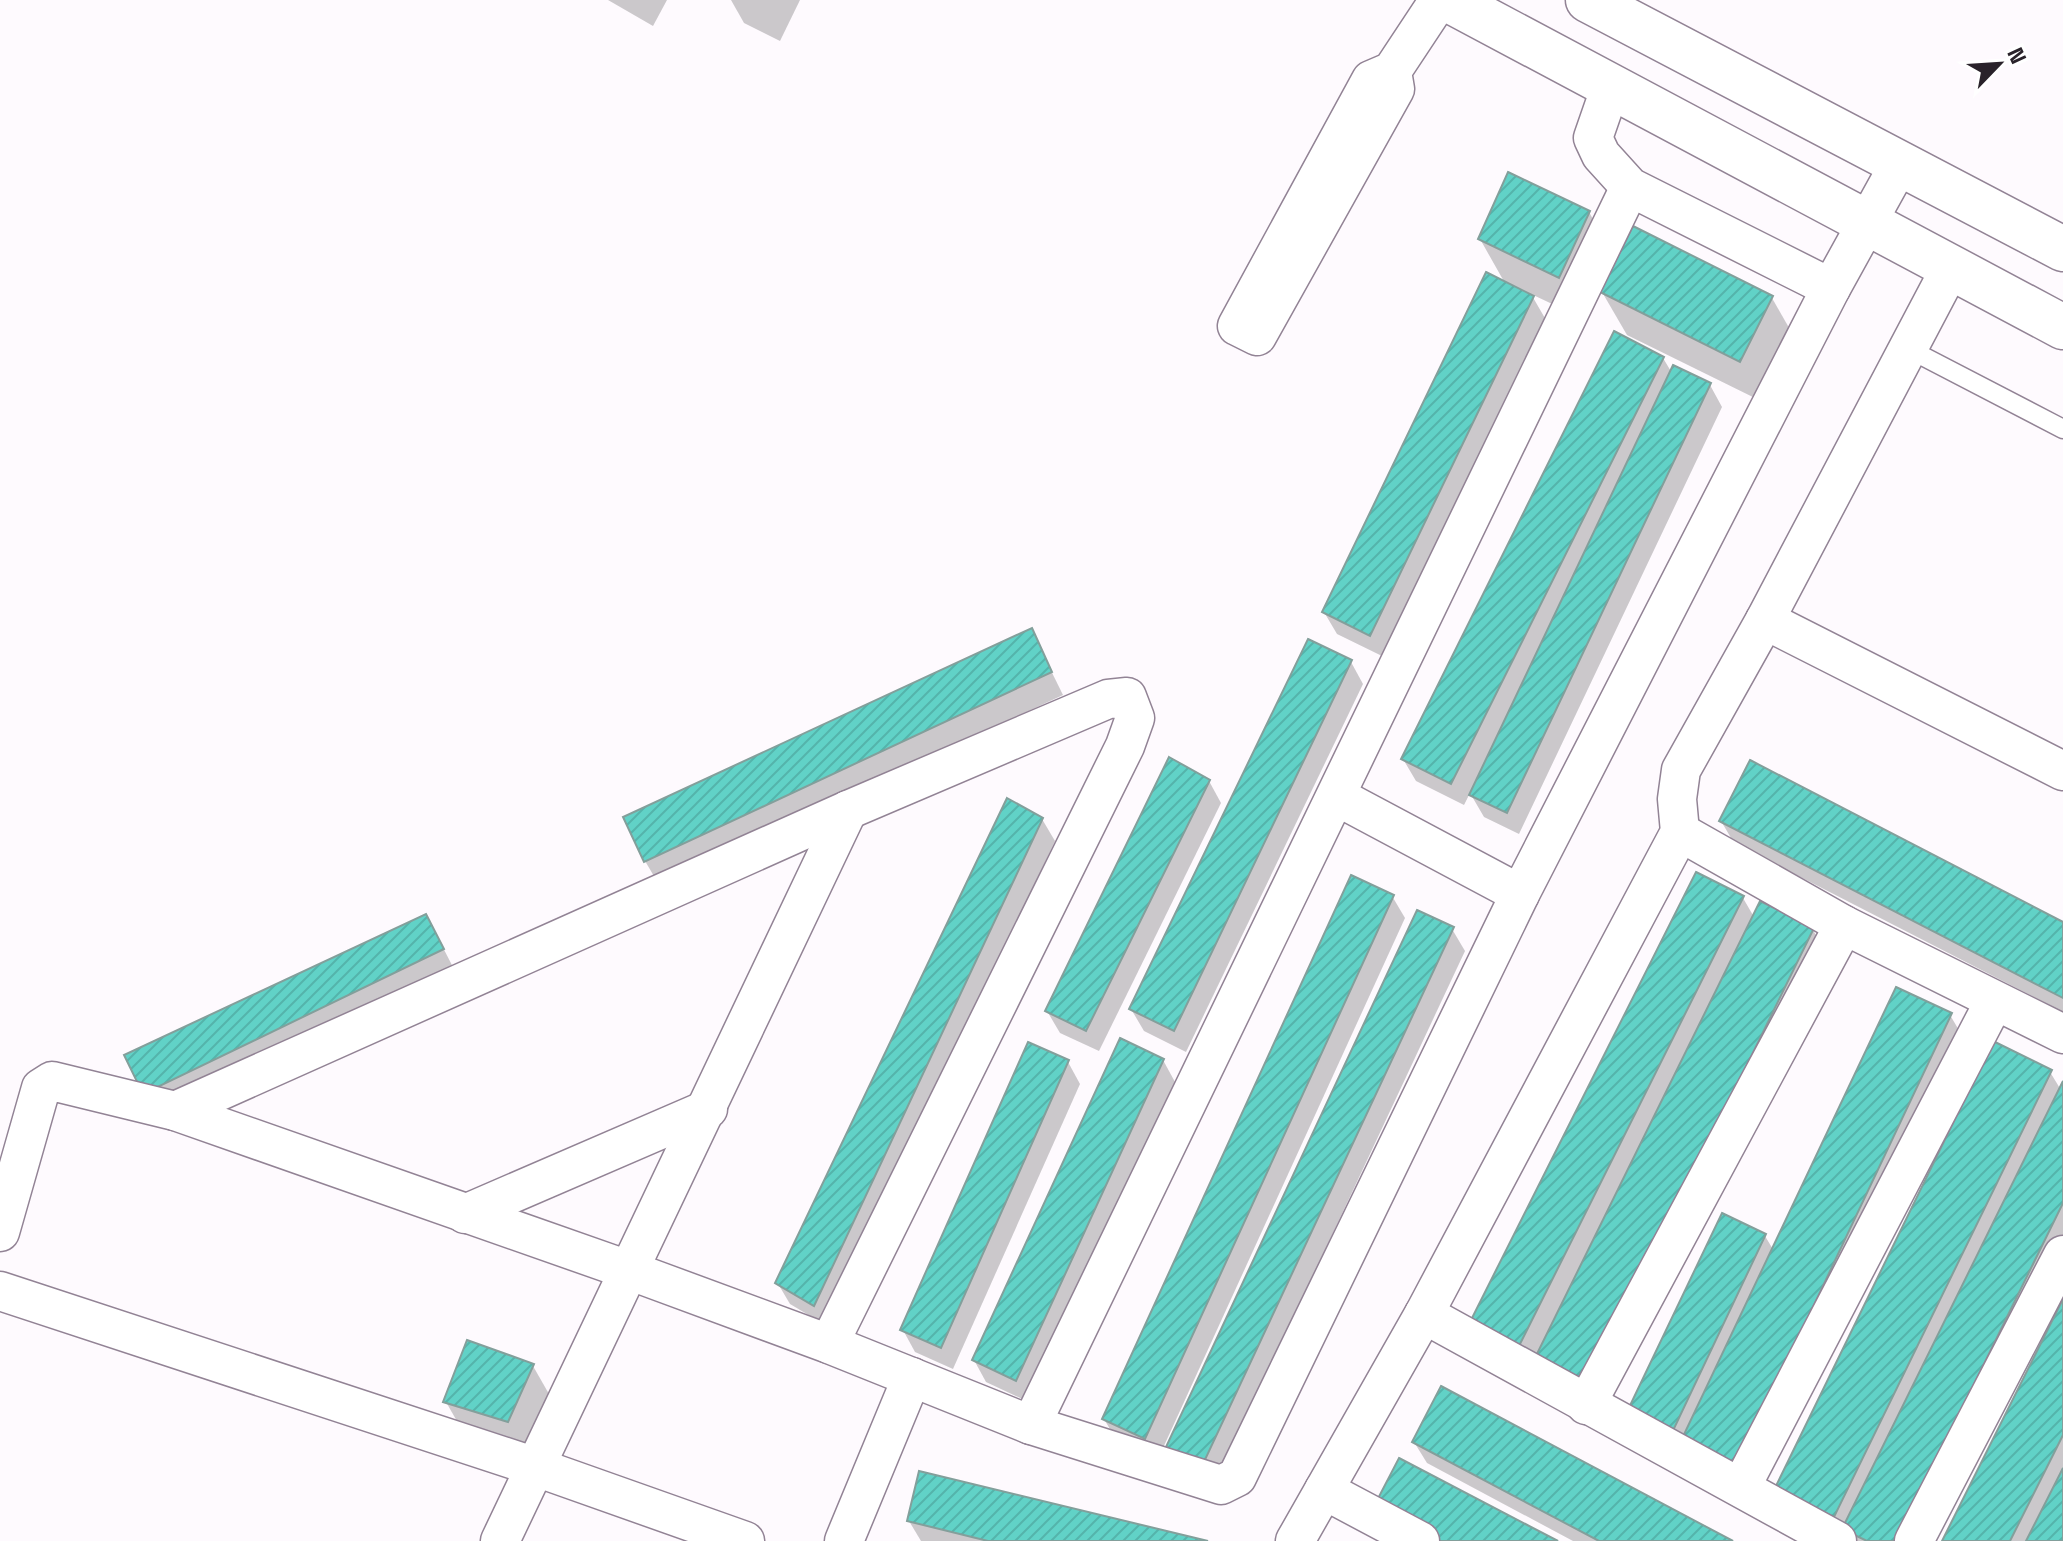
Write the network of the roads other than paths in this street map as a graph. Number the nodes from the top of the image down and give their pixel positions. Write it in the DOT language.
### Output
graph roads {
  1 [pos="1439,0"];
  2 [pos="1449,0"];
  3 [pos="1588,0"];
  4 [pos="1392,71"];
  5 [pos="1611,86"];
  6 [pos="1900,163"];
  7 [pos="1630,187"];
  8 [pos="1865,222"];
  9 [pos="2063,249"];
  10 [pos="1951,267"];
  11 [pos="1831,288"];
  12 [pos="2063,327"];
  13 [pos="1907,348"];
  14 [pos="2063,429"];
  15 [pos="1765,620"];
  16 [pos="2063,771"];
  17 [pos="1338,797"];
  18 [pos="848,810"];
  19 [pos="1680,832"];
  20 [pos="1520,894"];
  21 [pos="1844,925"];
  22 [pos="1994,1002"];
  23 [pos="2063,1034"];
  24 [pos="708,1109"];
  25 [pos="175,1111"];
  26 [pos="465,1214"];
  27 [pos="0,1232"];
  28 [pos="2063,1255"];
  29 [pos="631,1271"];
  30 [pos="0,1291"];
  31 [pos="1424,1314"];
  32 [pos="829,1344"];
  33 [pos="912,1377"];
  34 [pos="1586,1405"];
  35 [pos="1031,1425"];
  36 [pos="536,1467"];
  37 [pos="1741,1487"];
  38 [pos="1324,1490"];
  39 [pos="500,1541"];
  40 [pos="745,1541"];
  41 [pos="844,1541"];
  42 [pos="1295,1541"];
  43 [pos="1420,1541"];
  44 [pos="1837,1541"];
  45 [pos="1914,1541"];
  1 -- 4 [label="street"];
  2 -- 5 [label="street"];
  3 -- 6 [label="street"];
  4 -- 4 [label="street"];
  5 -- 7 [label="street"];
  5 -- 8 [label="street"];
  6 -- 8 [label="street"];
  6 -- 9 [label="street"];
  7 -- 11 [label="street"];
  7 -- 17 [label="street"];
  8 -- 10 [label="street"];
  8 -- 11 [label="street"];
  10 -- 12 [label="street"];
  10 -- 13 [label="street"];
  11 -- 20 [label="street"];
  13 -- 14 [label="lane"];
  13 -- 15 [label="street"];
  15 -- 16 [label="street"];
  15 -- 19 [label="street"];
  17 -- 20 [label="street"];
  17 -- 35 [label="street"];
  18 -- 24 [label="street"];
  18 -- 25 [label="street"];
  18 -- 32 [label="street"];
  19 -- 21 [label="street"];
  19 -- 31 [label="street"];
  20 -- 35 [label="street"];
  21 -- 22 [label="street"];
  21 -- 34 [label="street"];
  22 -- 23 [label="street"];
  22 -- 37 [label="street"];
  24 -- 26 [label="street"];
  24 -- 29 [label="street"];
  25 -- 26 [label="street"];
  25 -- 27 [label="street"];
  26 -- 29 [label="street"];
  28 -- 45 [label="street"];
  29 -- 32 [label="street"];
  29 -- 36 [label="street"];
  30 -- 36 [label="street"];
  31 -- 34 [label="street"];
  31 -- 38 [label="street"];
  32 -- 33 [label="street"];
  33 -- 35 [label="street"];
  33 -- 41 [label="street"];
  34 -- 37 [label="street"];
  36 -- 39 [label="street"];
  36 -- 40 [label="street"];
  37 -- 44 [label="street"];
  38 -- 42 [label="street"];
  38 -- 43 [label="street"];
}
